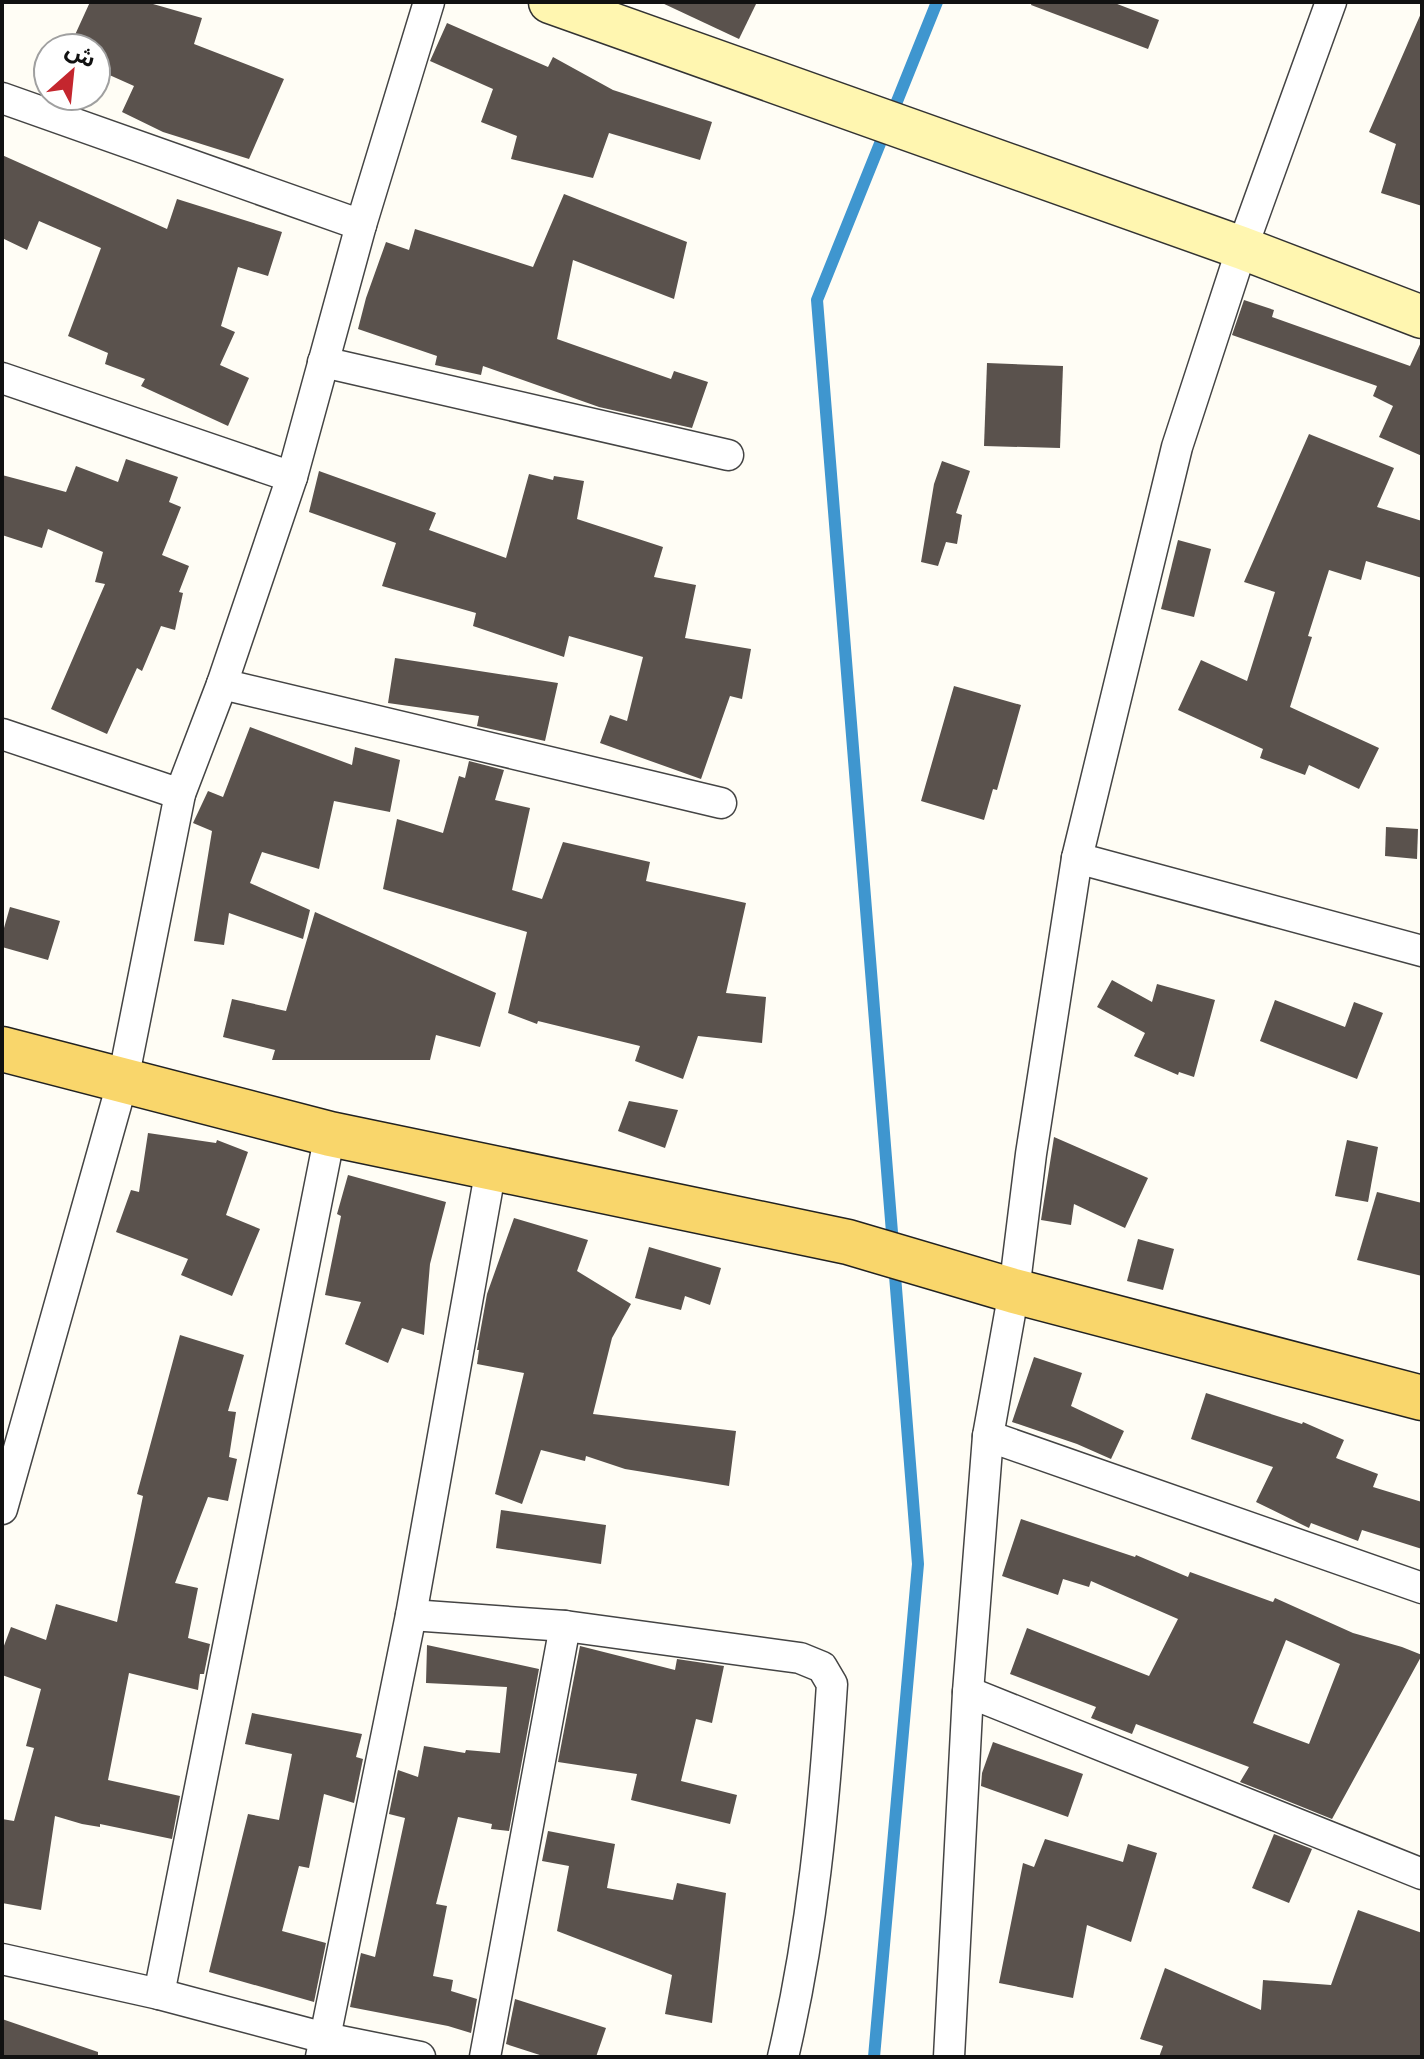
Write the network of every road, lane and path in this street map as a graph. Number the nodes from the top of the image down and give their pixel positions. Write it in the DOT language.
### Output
graph roads {
  1 [pos="429,2"];
  2 [pos="550,2"];
  3 [pos="1331,2"];
  4 [pos="2,98"];
  5 [pos="361,225"];
  6 [pos="1242,248"];
  7 [pos="1422,317"];
  8 [pos="323,362"];
  9 [pos="2,378"];
  10 [pos="728,455"];
  11 [pos="292,477"];
  12 [pos="222,684"];
  13 [pos="2,734"];
  14 [pos="180,794"];
  15 [pos="721,803"];
  16 [pos="1077,858"];
  17 [pos="1422,951"];
  18 [pos="2,1049"];
  19 [pos="123,1080"];
  20 [pos="330,1134"];
  21 [pos="491,1168"];
  22 [pos="1014,1291"];
  23 [pos="1422,1398"];
  24 [pos="988,1436"];
  25 [pos="2,1509"];
  26 [pos="1422,1588"];
  27 [pos="411,1615"];
  28 [pos="565,1626"];
  29 [pos="968,1692"];
  30 [pos="1422,1874"];
  31 [pos="2,1959"];
  32 [pos="159,1994"];
  33 [pos="323,2048"];
  34 [pos="420,2057"];
  35 [pos="485,2057"];
  36 [pos="783,2057"];
  37 [pos="949,2057"];
  1 -- 5 [label="street"];
  2 -- 6 [label="street"];
  3 -- 6 [label="street"];
  4 -- 5 [label="street"];
  5 -- 8 [label="street"];
  6 -- 7 [label="street"];
  6 -- 16 [label="street"];
  8 -- 10 [label="street"];
  8 -- 11 [label="street"];
  9 -- 11 [label="street"];
  11 -- 12 [label="street"];
  12 -- 14 [label="street"];
  12 -- 15 [label="street"];
  13 -- 14 [label="street"];
  14 -- 19 [label="street"];
  16 -- 17 [label="street"];
  16 -- 22 [label="street"];
  18 -- 19 [label="main road"];
  19 -- 20 [label="main road"];
  19 -- 25 [label="street"];
  20 -- 21 [label="main road"];
  20 -- 32 [label="street"];
  21 -- 22 [label="main road"];
  21 -- 27 [label="street"];
  22 -- 23 [label="main road"];
  22 -- 24 [label="street"];
  24 -- 26 [label="street"];
  24 -- 29 [label="street"];
  27 -- 28 [label="street"];
  27 -- 33 [label="street"];
  28 -- 35 [label="street"];
  28 -- 36 [label="street"];
  29 -- 30 [label="street"];
  29 -- 37 [label="street"];
  31 -- 32 [label="street"];
  32 -- 33 [label="street"];
  33 -- 34 [label="street"];
}
